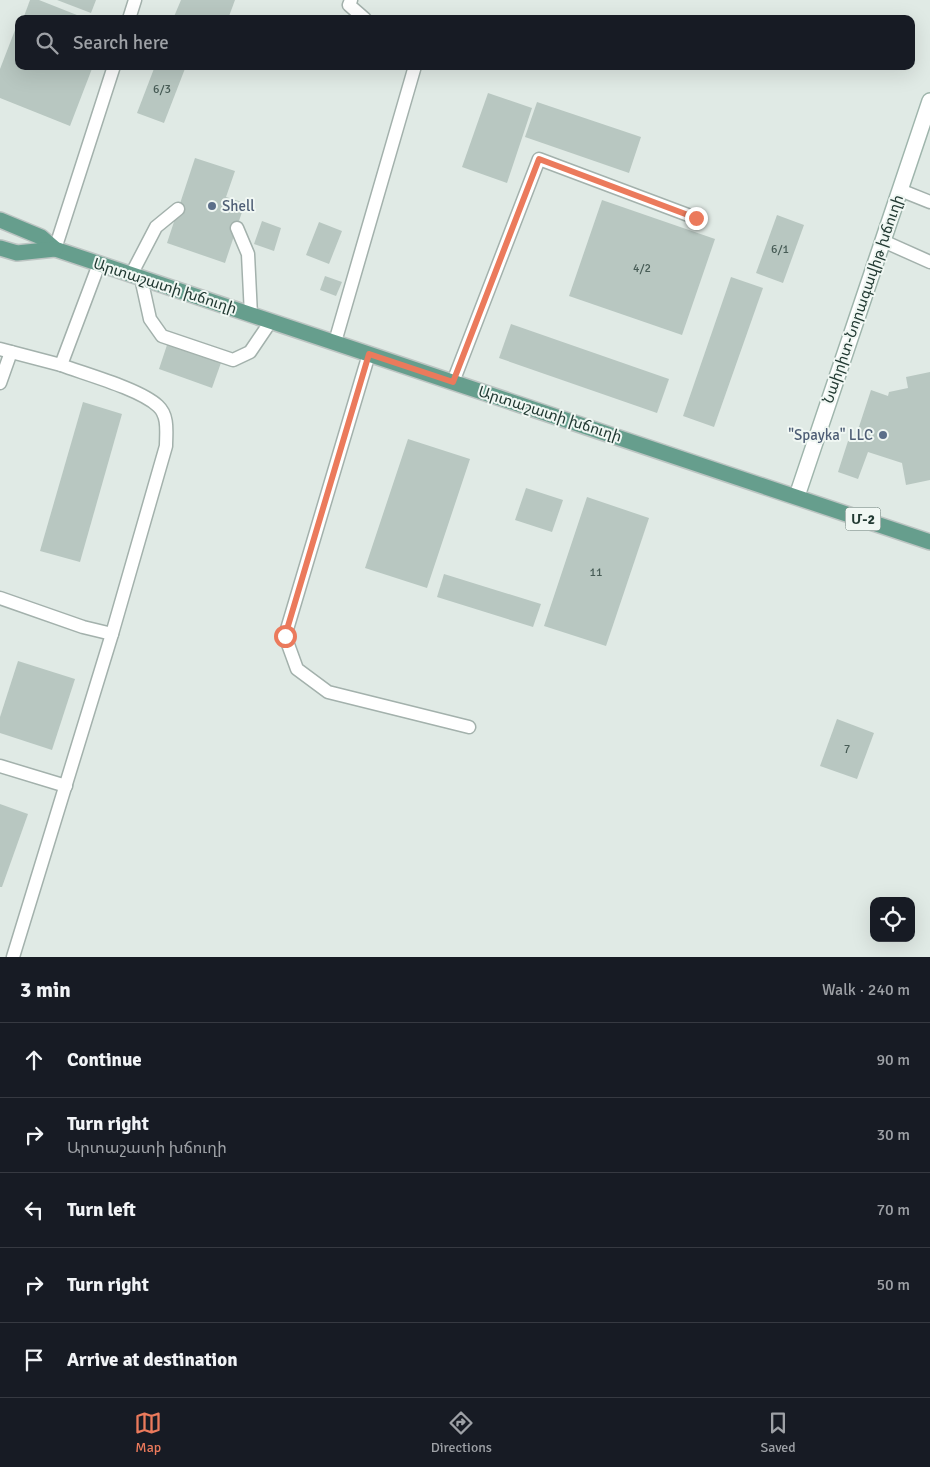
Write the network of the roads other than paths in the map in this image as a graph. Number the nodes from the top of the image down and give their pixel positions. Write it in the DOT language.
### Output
graph roads {
  1 [pos="135,0"];
  2 [pos="351,0"];
  3 [pos="130,15"];
  4 [pos="360,15"];
  5 [pos="113,70"];
  6 [pos="413,70"];
  7 [pos="930,101"];
  8 [pos="900,190"];
  9 [pos="930,202"];
  10 [pos="178,209"];
  11 [pos="696,218"];
  12 [pos="0,220"];
  13 [pos="237,228"];
  14 [pos="883,241"];
  15 [pos="0,248"];
  16 [pos="55,249"];
  17 [pos="930,262"];
  18 [pos="99,264"];
  19 [pos="136,276"];
  20 [pos="252,315"];
  21 [pos="271,321"];
  22 [pos="335,342"];
  23 [pos="6,350"];
  24 [pos="369,354"];
  25 [pos="61,365"];
  26 [pos="453,382"];
  27 [pos="0,383"];
  28 [pos="796,496"];
  29 [pos="930,542"];
  30 [pos="0,598"];
  31 [pos="112,634"];
  32 [pos="470,727"];
  33 [pos="0,766"];
  34 [pos="66,786"];
  35 [pos="13,957"];
  1 -- 3 [label="lane"];
  2 -- 4 [label="lane"];
  5 -- 16 [label="lane"];
  6 -- 22 [label="lane"];
  7 -- 8 [label="street, Նաիրիտ-Նորագավիթ խճուղի"];
  8 -- 9 [label="lane"];
  8 -- 14 [label="street, Նաիրիտ-Նորագավիթ խճուղի"];
  10 -- 19 [label="lane"];
  11 -- 26 [label="lane"];
  12 -- 16 [label="main road, Արտաշատի խճուղի / Մ-2"];
  13 -- 20 [label="lane"];
  14 -- 17 [label="lane"];
  14 -- 28 [label="street, Նաիրիտ-Նորագավիթ խճուղի"];
  15 -- 16 [label="main road, Արտաշատի խճուղի / Մ-2"];
  16 -- 18 [label="main road, Արտաշատի խճուղի / Մ-2"];
  18 -- 19 [label="main road, Արտաշատի խճուղի / Մ-2"];
  18 -- 25 [label="lane"];
  19 -- 20 [label="main road, Արտաշատի խճուղի / Մ-2"];
  19 -- 21 [label="lane"];
  20 -- 21 [label="main road, Արտաշատի խճուղի / Մ-2"];
  21 -- 22 [label="main road, Արտաշատի խճուղի / Մ-2"];
  22 -- 24 [label="main road, Արտաշատի խճուղի / Մ-2"];
  23 -- 25 [label="lane"];
  23 -- 27 [label="lane"];
  24 -- 26 [label="main road, Արտաշատի խճուղի / Մ-2"];
  24 -- 32 [label="lane"];
  25 -- 31 [label="lane"];
  26 -- 28 [label="main road, Արտաշատի խճուղի / Մ-2"];
  28 -- 29 [label="main road, Արտաշատի խճուղի / Մ-2"];
  30 -- 31 [label="lane"];
  31 -- 34 [label="lane"];
  33 -- 34 [label="lane"];
  34 -- 35 [label="lane"];
}
